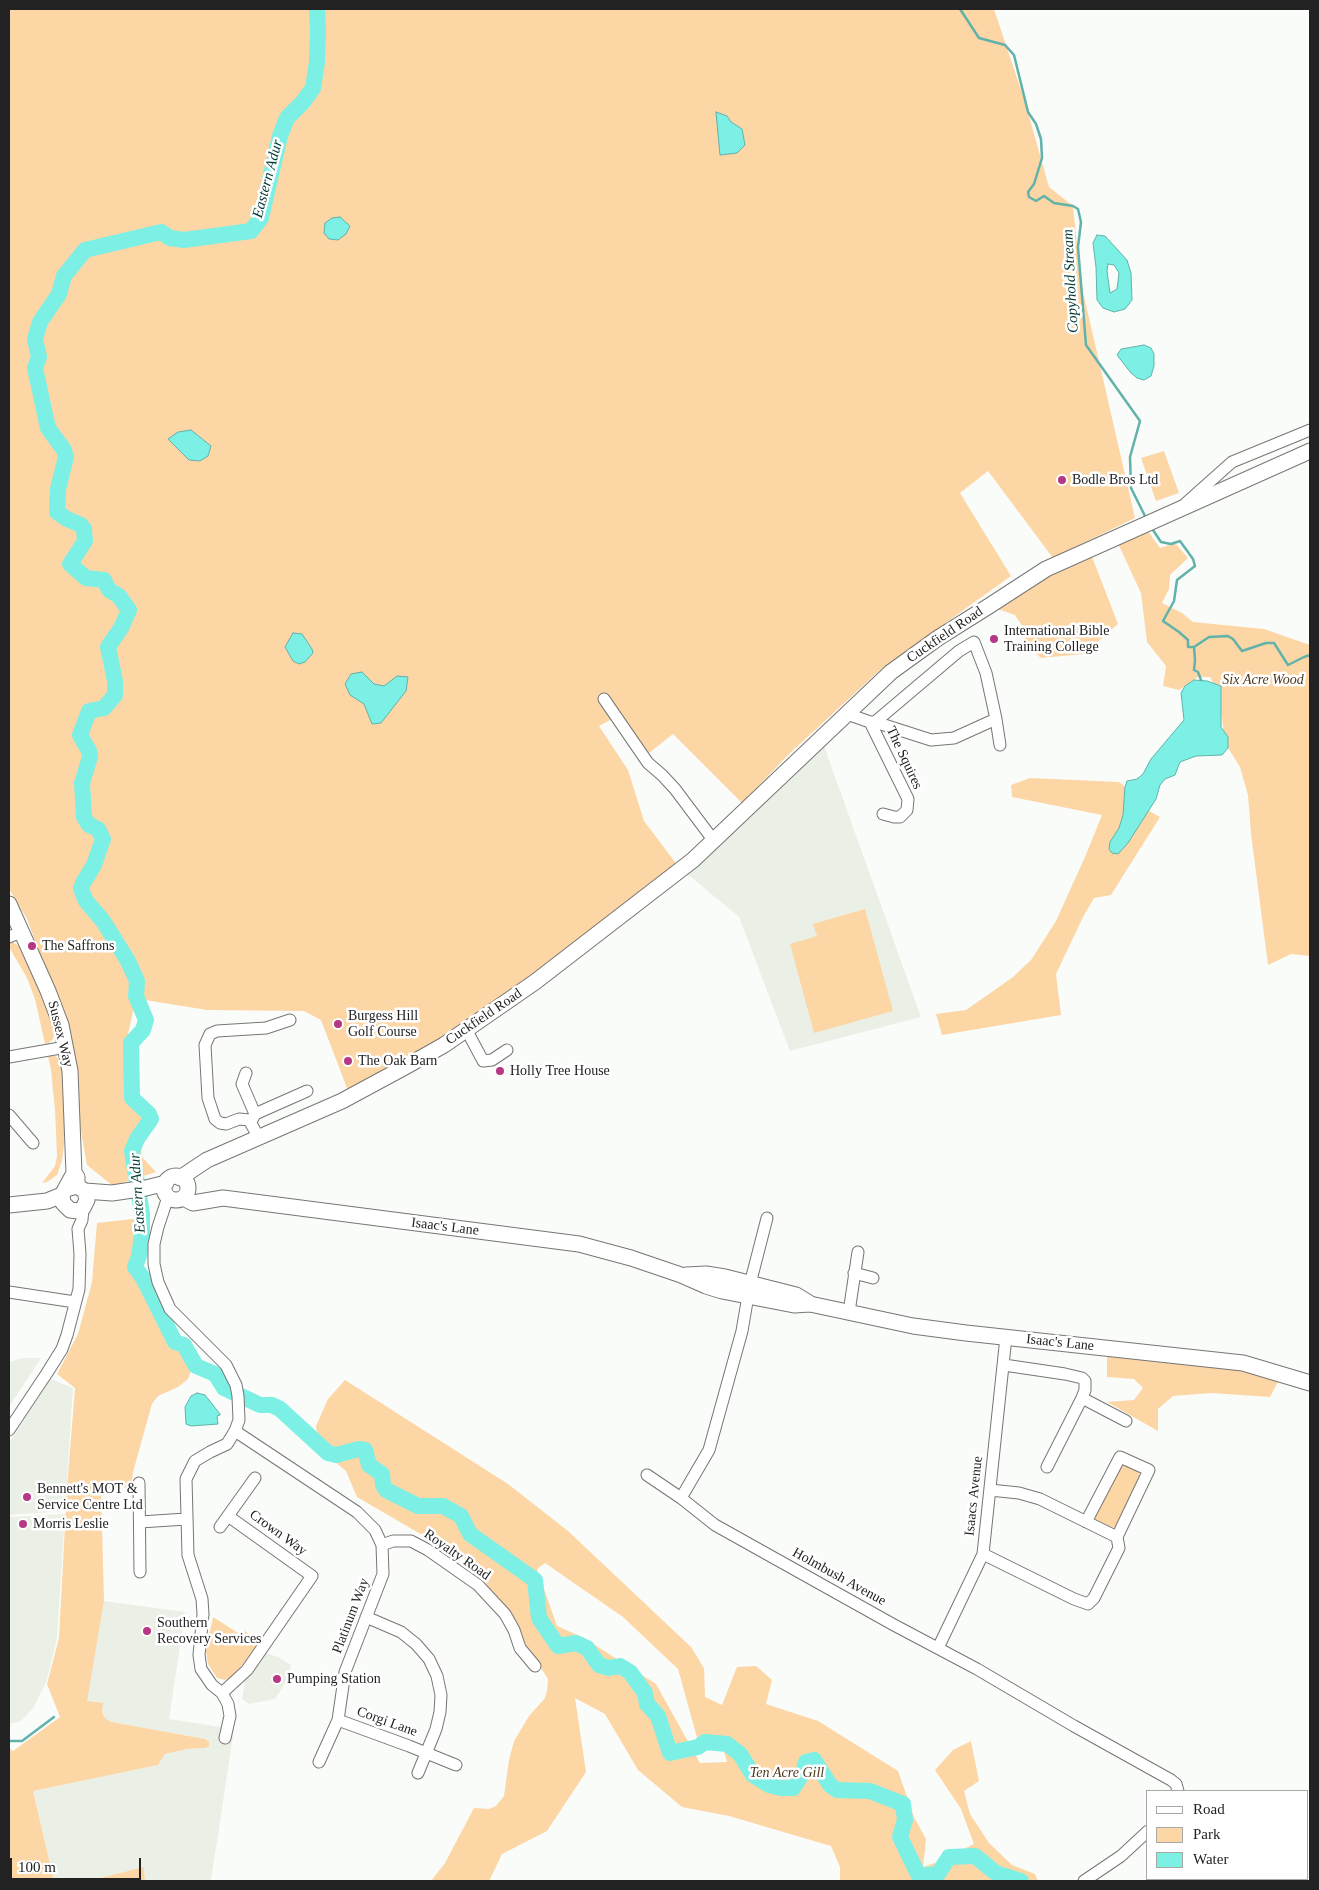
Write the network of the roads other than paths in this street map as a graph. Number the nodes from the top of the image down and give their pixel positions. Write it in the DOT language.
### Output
graph roads {
  1 [pos="1310,430"];
  2 [pos="1310,451"];
  3 [pos="1178,510"];
  4 [pos="604,699"];
  5 [pos="850,713"];
  6 [pos="996,719"];
  7 [pos="873,722"];
  8 [pos="1000,745"];
  9 [pos="883,814"];
  10 [pos="714,842"];
  11 [pos="9,904"];
  12 [pos="15,935"];
  13 [pos="290,1020"];
  14 [pos="466,1029"];
  15 [pos="66,1047"];
  16 [pos="506,1050"];
  17 [pos="9,1057"];
  18 [pos="246,1073"];
  19 [pos="307,1091"];
  20 [pos="9,1115"];
  21 [pos="253,1118"];
  22 [pos="259,1138"];
  23 [pos="33,1144"];
  24 [pos="176,1190"];
  25 [pos="74,1196"];
  26 [pos="9,1205"];
  27 [pos="767,1218"];
  28 [pos="858,1252"];
  29 [pos="854,1273"];
  30 [pos="873,1278"];
  31 [pos="749,1290"];
  32 [pos="9,1292"];
  33 [pos="75,1302"];
  34 [pos="849,1312"];
  35 [pos="1006,1337"];
  36 [pos="1004,1365"];
  37 [pos="1310,1384"];
  38 [pos="1082,1398"];
  39 [pos="1126,1421"];
  40 [pos="9,1430"];
  41 [pos="235,1432"];
  42 [pos="1047,1466"];
  43 [pos="647,1475"];
  44 [pos="255,1478"];
  45 [pos="139,1484"];
  46 [pos="990,1490"];
  47 [pos="681,1498"];
  48 [pos="228,1516"];
  49 [pos="186,1519"];
  50 [pos="140,1522"];
  51 [pos="1086,1522"];
  52 [pos="220,1527"];
  53 [pos="1117,1537"];
  54 [pos="382,1545"];
  55 [pos="984,1554"];
  56 [pos="140,1572"];
  57 [pos="366,1618"];
  58 [pos="938,1648"];
  59 [pos="535,1666"];
  60 [pos="222,1693"];
  61 [pos="338,1720"];
  62 [pos="225,1738"];
  63 [pos="426,1753"];
  64 [pos="319,1762"];
  65 [pos="456,1765"];
  66 [pos="418,1772"];
  67 [pos="1178,1790"];
  68 [pos="1146,1833"];
  69 [pos="1084,1881"];
  1 -- 3 [label="street, Cuckfield Road"];
  2 -- 3 [label="main road, Cuckfield Road"];
  3 -- 5 [label="main road, Cuckfield Road"];
  4 -- 10 [label="street"];
  5 -- 7 [label="street"];
  5 -- 10 [label="main road, Cuckfield Road"];
  6 -- 7 [label="street"];
  6 -- 7 [label="street"];
  6 -- 8 [label="street"];
  7 -- 9 [label="street, The Squires"];
  10 -- 14 [label="main road, Cuckfield Road"];
  11 -- 12 [label="main road, Sussex Way"];
  12 -- 15 [label="main road, Sussex Way"];
  13 -- 21 [label="street"];
  14 -- 16 [label="street"];
  14 -- 22 [label="main road, Cuckfield Road"];
  15 -- 17 [label="street"];
  15 -- 25 [label="main road, Sussex Way"];
  18 -- 21 [label="street"];
  19 -- 21 [label="street"];
  20 -- 23 [label="street"];
  21 -- 22 [label="street"];
  22 -- 24 [label="main road, Cuckfield Road"];
  24 -- 25 [label="main road, Isaac's Lane"];
  24 -- 31 [label="main road, Isaac's Lane"];
  24 -- 41 [label="street"];
  25 -- 26 [label="main road"];
  25 -- 33 [label="street"];
  27 -- 31 [label="street"];
  28 -- 29 [label="street"];
  29 -- 30 [label="street"];
  29 -- 34 [label="street"];
  31 -- 34 [label="main road, Isaac's Lane"];
  31 -- 47 [label="street"];
  32 -- 33 [label="street"];
  33 -- 40 [label="street"];
  34 -- 35 [label="main road, Isaac's Lane"];
  35 -- 36 [label="street, Isaacs Avenue"];
  35 -- 37 [label="main road, Isaac's Lane"];
  36 -- 38 [label="street"];
  36 -- 46 [label="street, Isaacs Avenue"];
  38 -- 39 [label="street"];
  38 -- 42 [label="street"];
  41 -- 49 [label="street"];
  41 -- 54 [label="street, Platinum Way"];
  43 -- 47 [label="street, Holmbush Avenue"];
  44 -- 48 [label="street, Crown Way"];
  45 -- 50 [label="street"];
  46 -- 51 [label="street"];
  46 -- 55 [label="street, Isaacs Avenue"];
  47 -- 58 [label="street, Holmbush Avenue"];
  48 -- 52 [label="street, Crown Way"];
  48 -- 60 [label="street, Crown Way"];
  49 -- 50 [label="street"];
  49 -- 60 [label="street"];
  50 -- 56 [label="street"];
  51 -- 53 [label="street"];
  51 -- 53 [label="street"];
  53 -- 55 [label="street"];
  54 -- 57 [label="street, Platinum Way"];
  54 -- 59 [label="street, Royalty Road"];
  55 -- 58 [label="street, Isaacs Avenue"];
  57 -- 61 [label="street, Platinum Way"];
  57 -- 63 [label="street"];
  58 -- 67 [label="street, Holmbush Avenue"];
  60 -- 62 [label="street"];
  61 -- 63 [label="street, Corgi Lane"];
  61 -- 64 [label="street, Platinum Way"];
  63 -- 65 [label="street, Corgi Lane"];
  63 -- 66 [label="street"];
  68 -- 69 [label="street"];
}
